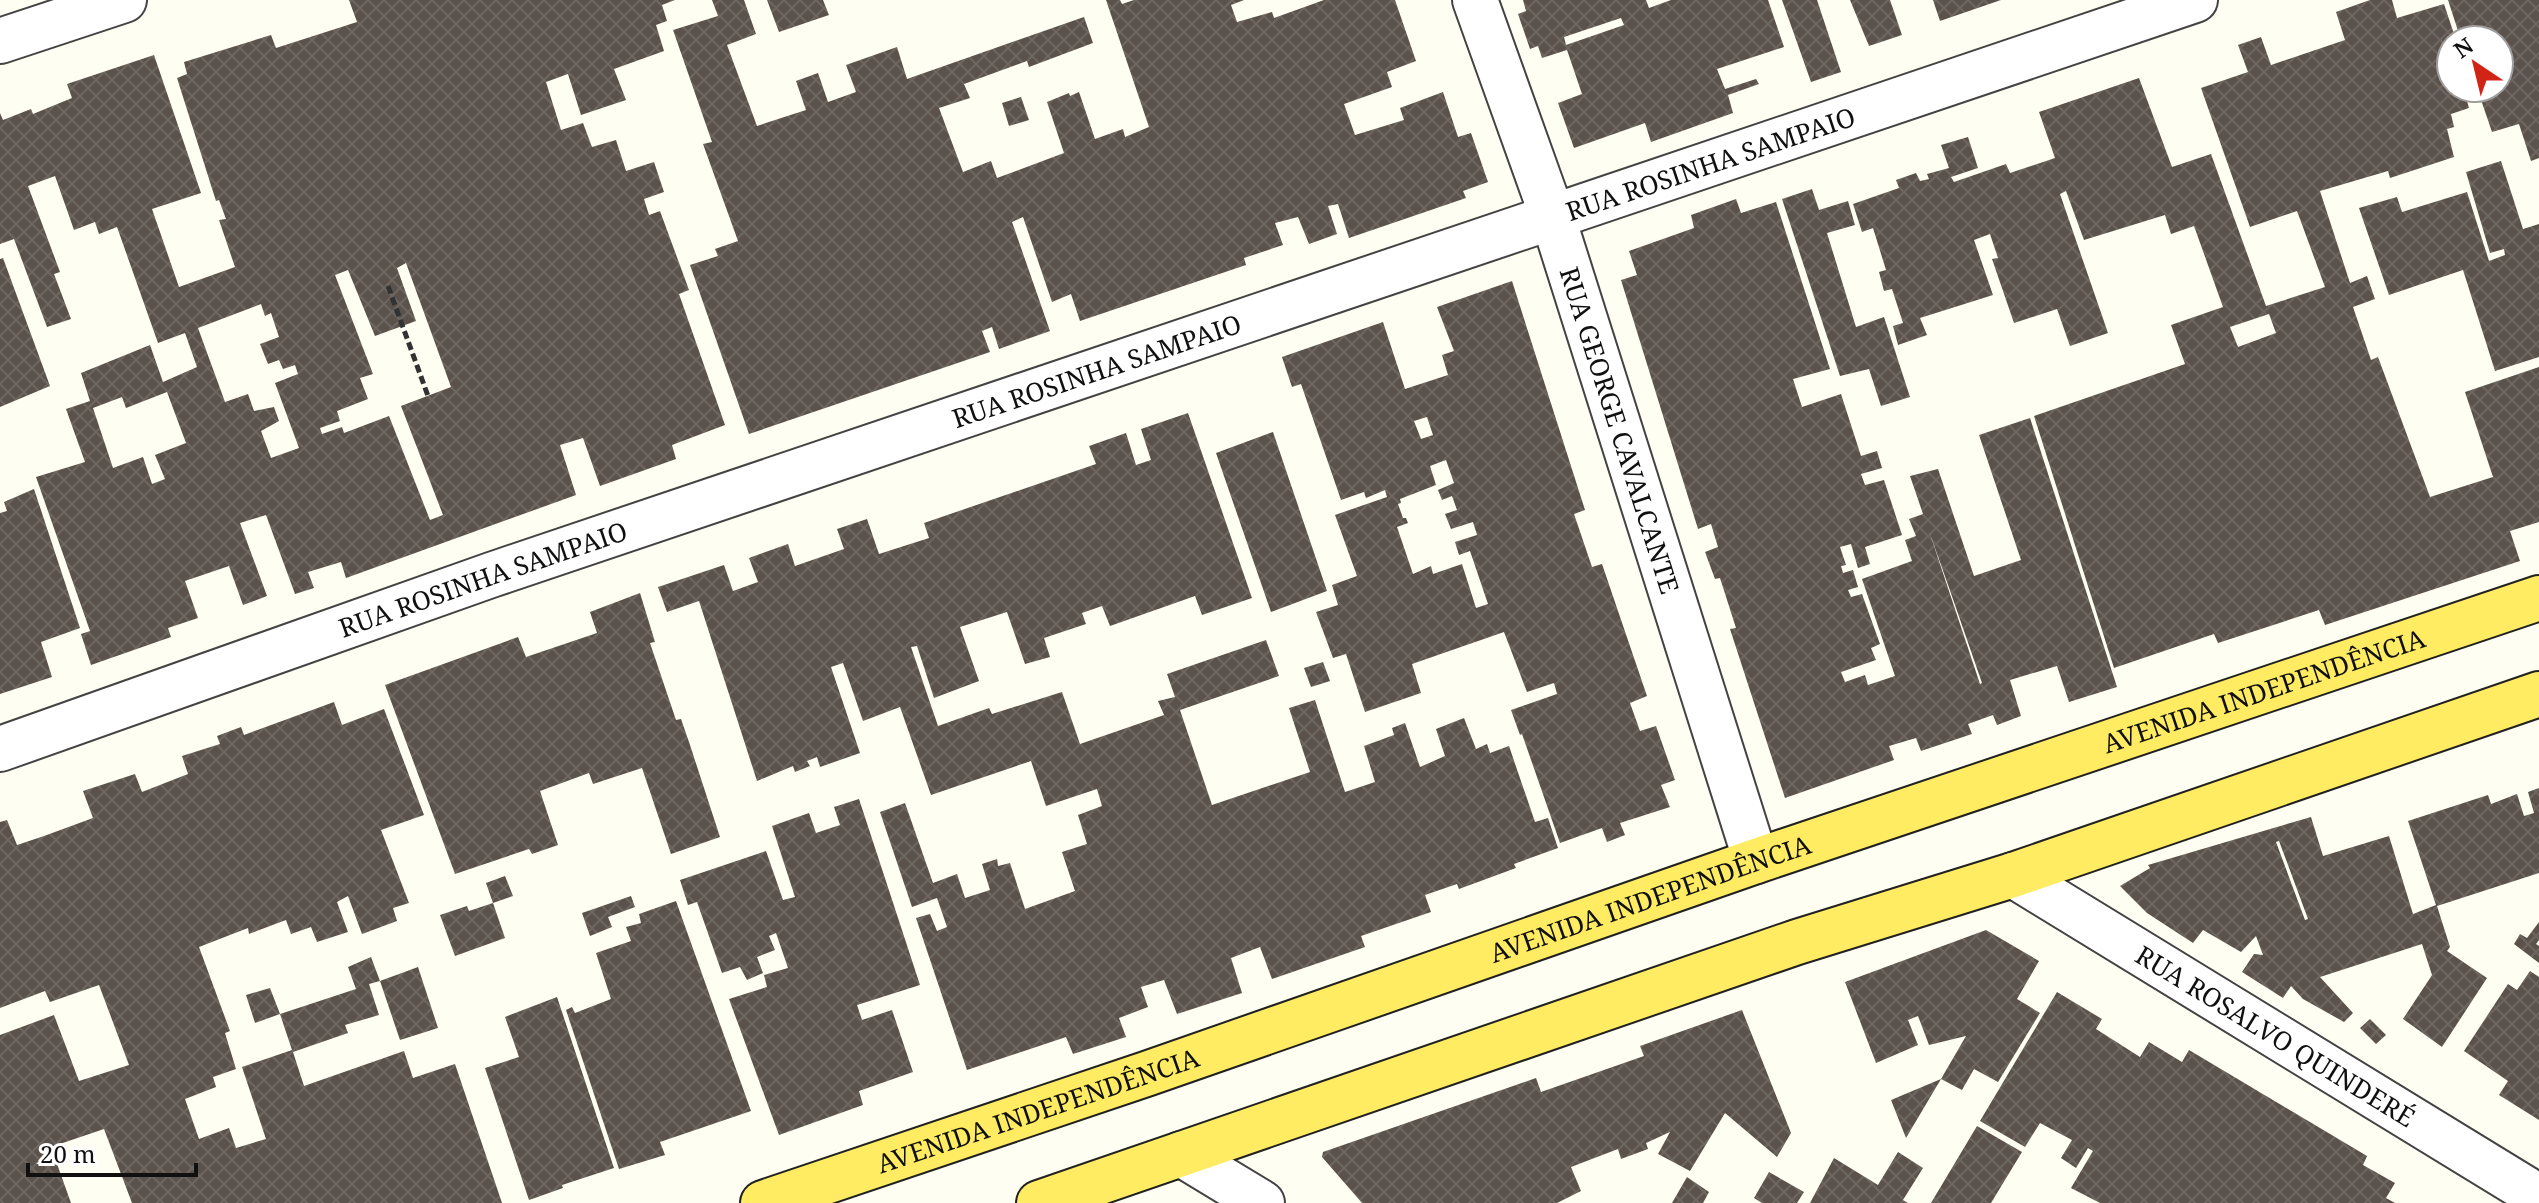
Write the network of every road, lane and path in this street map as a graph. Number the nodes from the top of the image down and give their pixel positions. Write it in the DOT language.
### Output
graph roads {
  1 [pos="124,0"];
  2 [pos="1475,0"];
  3 [pos="2195,0"];
  4 [pos="0,41"];
  5 [pos="1553,218"];
  6 [pos="388,286"];
  7 [pos="428,396"];
  8 [pos="2539,598"];
  9 [pos="2539,694"];
  10 [pos="0,749"];
  11 [pos="1756,861"];
  12 [pos="2013,875"];
  13 [pos="1181,1154"];
  14 [pos="2539,1197"];
  15 [pos="763,1203"];
  16 [pos="1039,1203"];
  17 [pos="1262,1203"];
  1 -- 4 [label="street"];
  2 -- 5 [label="street, RUA GEORGE CAVALCANTE"];
  3 -- 5 [label="street, RUA ROSINHA SAMPAIO"];
  5 -- 10 [label="street, RUA ROSINHA SAMPAIO"];
  5 -- 11 [label="street, RUA GEORGE CAVALCANTE"];
  6 -- 7 [label="path"];
  8 -- 11 [label="main road, AVENIDA INDEPENDÊNCIA"];
  9 -- 12 [label="main road"];
  11 -- 15 [label="main road, AVENIDA INDEPENDÊNCIA"];
  12 -- 13 [label="main road"];
  12 -- 14 [label="street, RUA ROSALVO QUINDERÉ"];
  13 -- 16 [label="main road"];
  13 -- 17 [label="street"];
}
